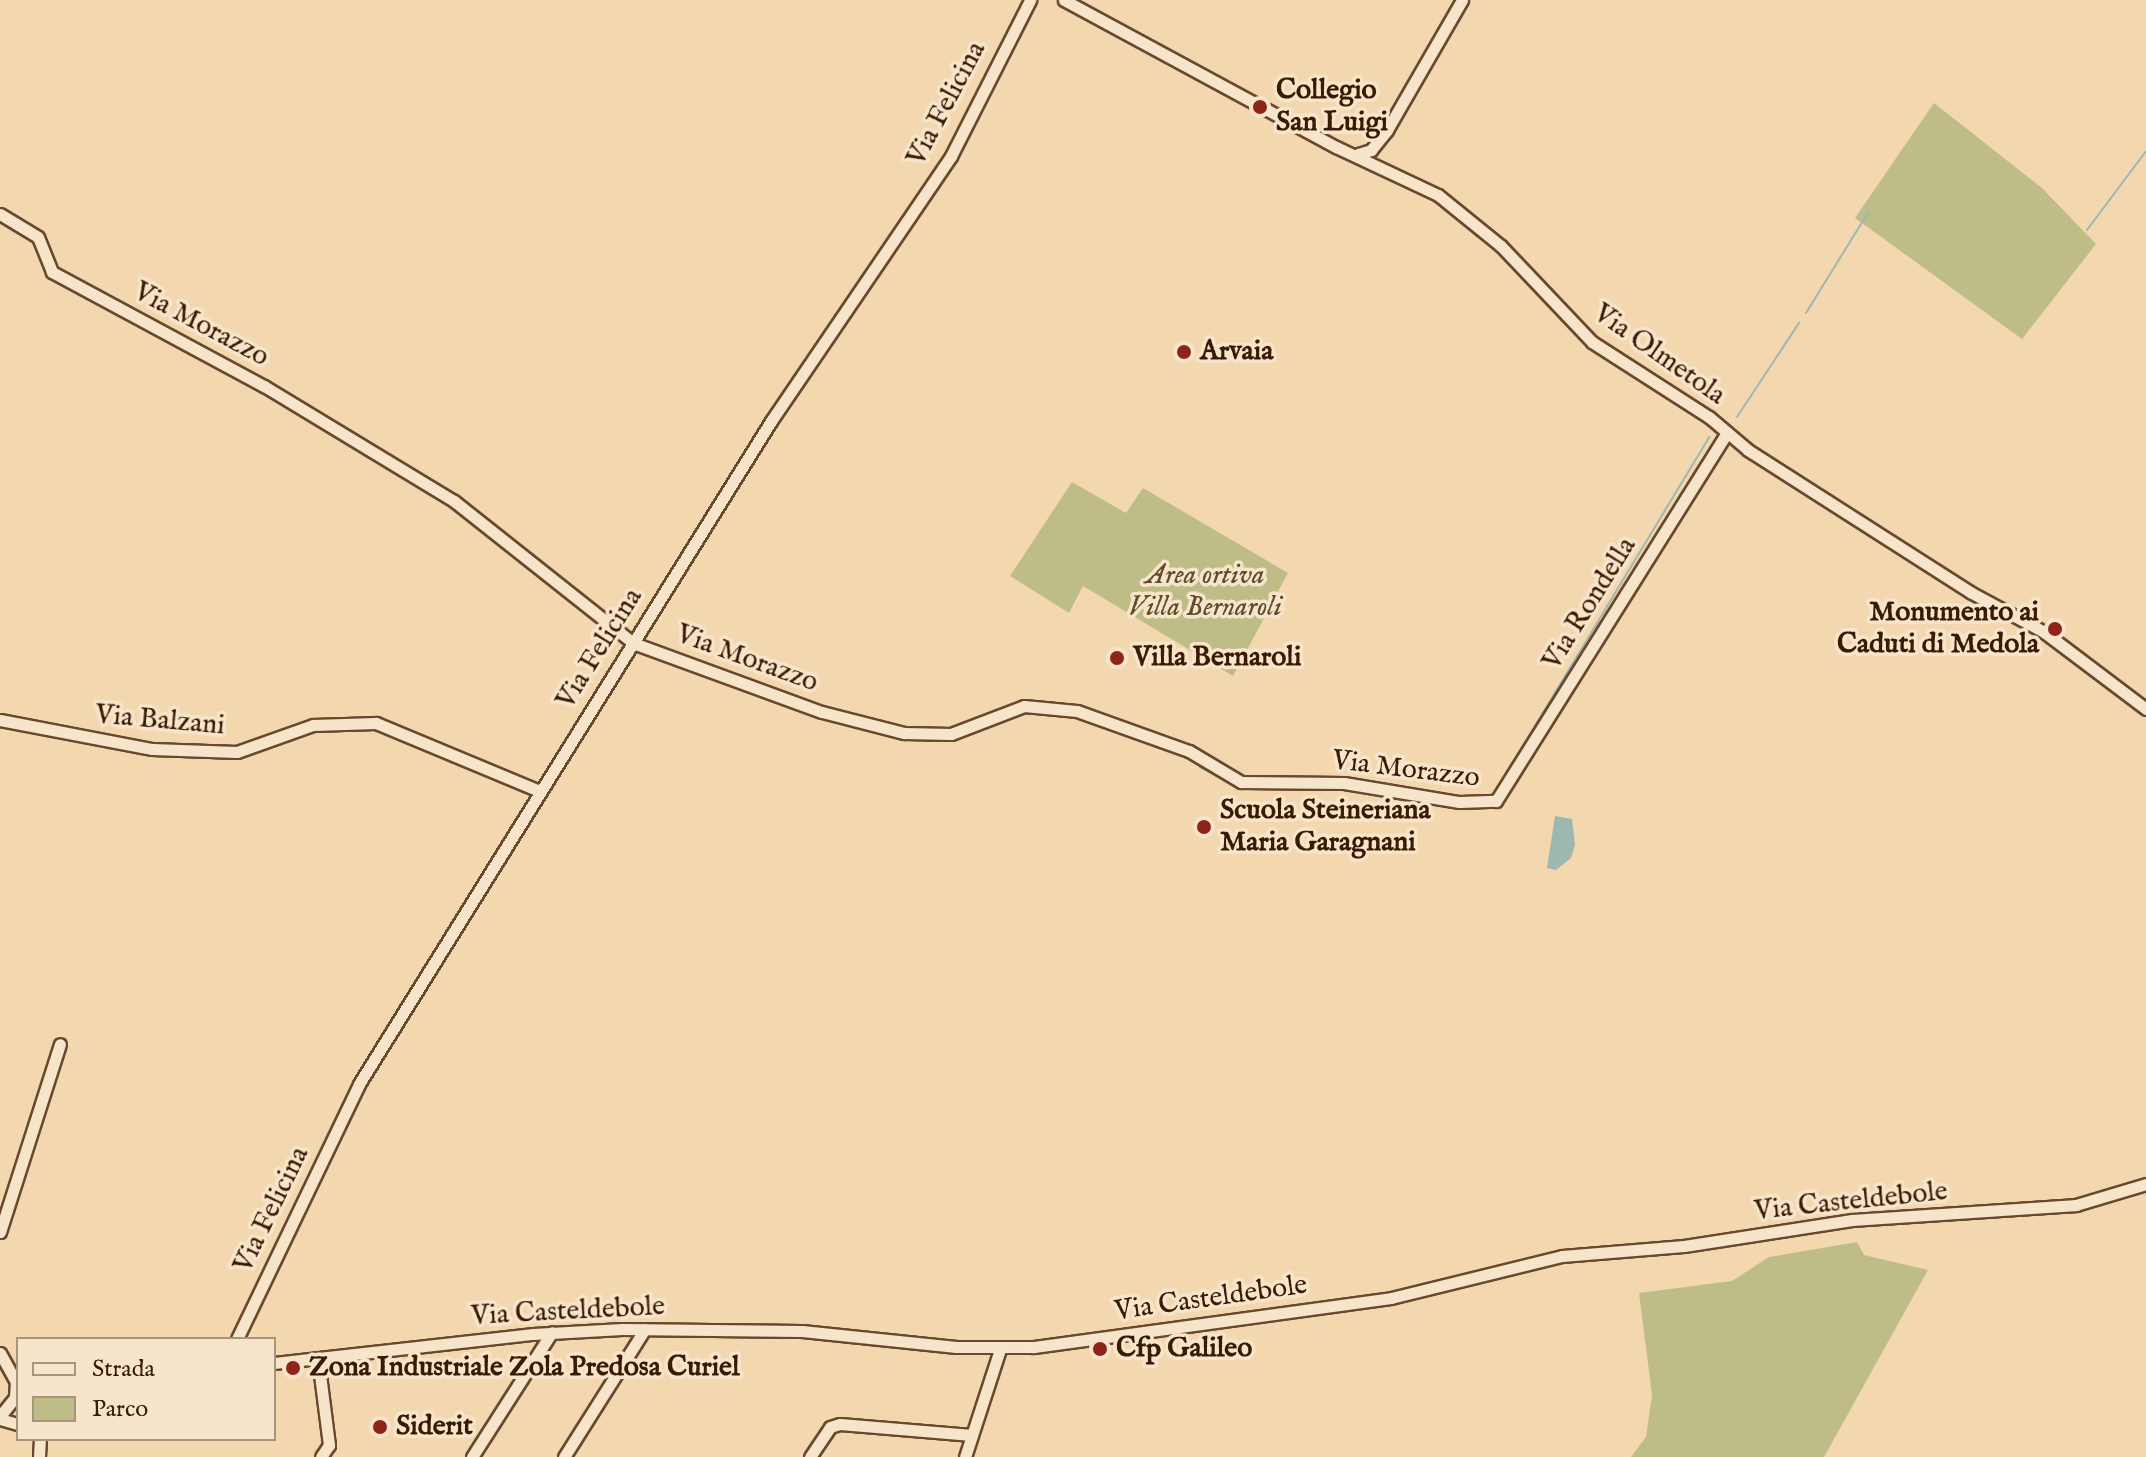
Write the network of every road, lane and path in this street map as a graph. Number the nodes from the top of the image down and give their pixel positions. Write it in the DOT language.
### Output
graph roads {
  1 [pos="1030,0"];
  2 [pos="1064,0"];
  3 [pos="1462,0"];
  4 [pos="1358,154"];
  5 [pos="0,214"];
  6 [pos="1726,434"];
  7 [pos="633,643"];
  8 [pos="2146,709"];
  9 [pos="0,720"];
  10 [pos="539,791"];
  11 [pos="1496,801"];
  12 [pos="60,1044"];
  13 [pos="2146,1184"];
  14 [pos="0,1232"];
  15 [pos="645,1329"];
  16 [pos="552,1332"];
  17 [pos="238,1337"];
  18 [pos="1000,1349"];
  19 [pos="0,1351"];
  20 [pos="318,1359"];
  21 [pos="276,1363"];
  22 [pos="16,1369"];
  23 [pos="15,1400"];
  24 [pos="0,1418"];
  25 [pos="972,1435"];
  26 [pos="321,1457"];
  27 [pos="472,1457"];
  28 [pos="564,1457"];
  29 [pos="810,1457"];
  30 [pos="965,1457"];
  1 -- 7 [label="street, Via Felicina"];
  2 -- 4 [label="street, Via Olmetola"];
  3 -- 4 [label="street"];
  4 -- 6 [label="street, Via Olmetola"];
  5 -- 7 [label="street, Via Morazzo"];
  6 -- 8 [label="street, Via Olmetola"];
  6 -- 11 [label="street, Via Rondella"];
  7 -- 10 [label="street, Via Felicina"];
  7 -- 11 [label="street, Via Morazzo"];
  9 -- 10 [label="street, Via Balzani"];
  10 -- 17 [label="street, Via Felicina"];
  12 -- 14 [label="street"];
  13 -- 18 [label="street, Via Casteldebole"];
  15 -- 16 [label="street, Via Casteldebole"];
  15 -- 18 [label="street, Via Casteldebole"];
  15 -- 28 [label="street"];
  16 -- 20 [label="street, Via Casteldebole"];
  16 -- 27 [label="street"];
  18 -- 25 [label="street"];
  19 -- 22 [label="street"];
  19 -- 23 [label="street"];
  20 -- 21 [label="street, Via Casteldebole"];
  20 -- 26 [label="street"];
  23 -- 24 [label="street"];
  25 -- 29 [label="street"];
  25 -- 30 [label="street"];
}
